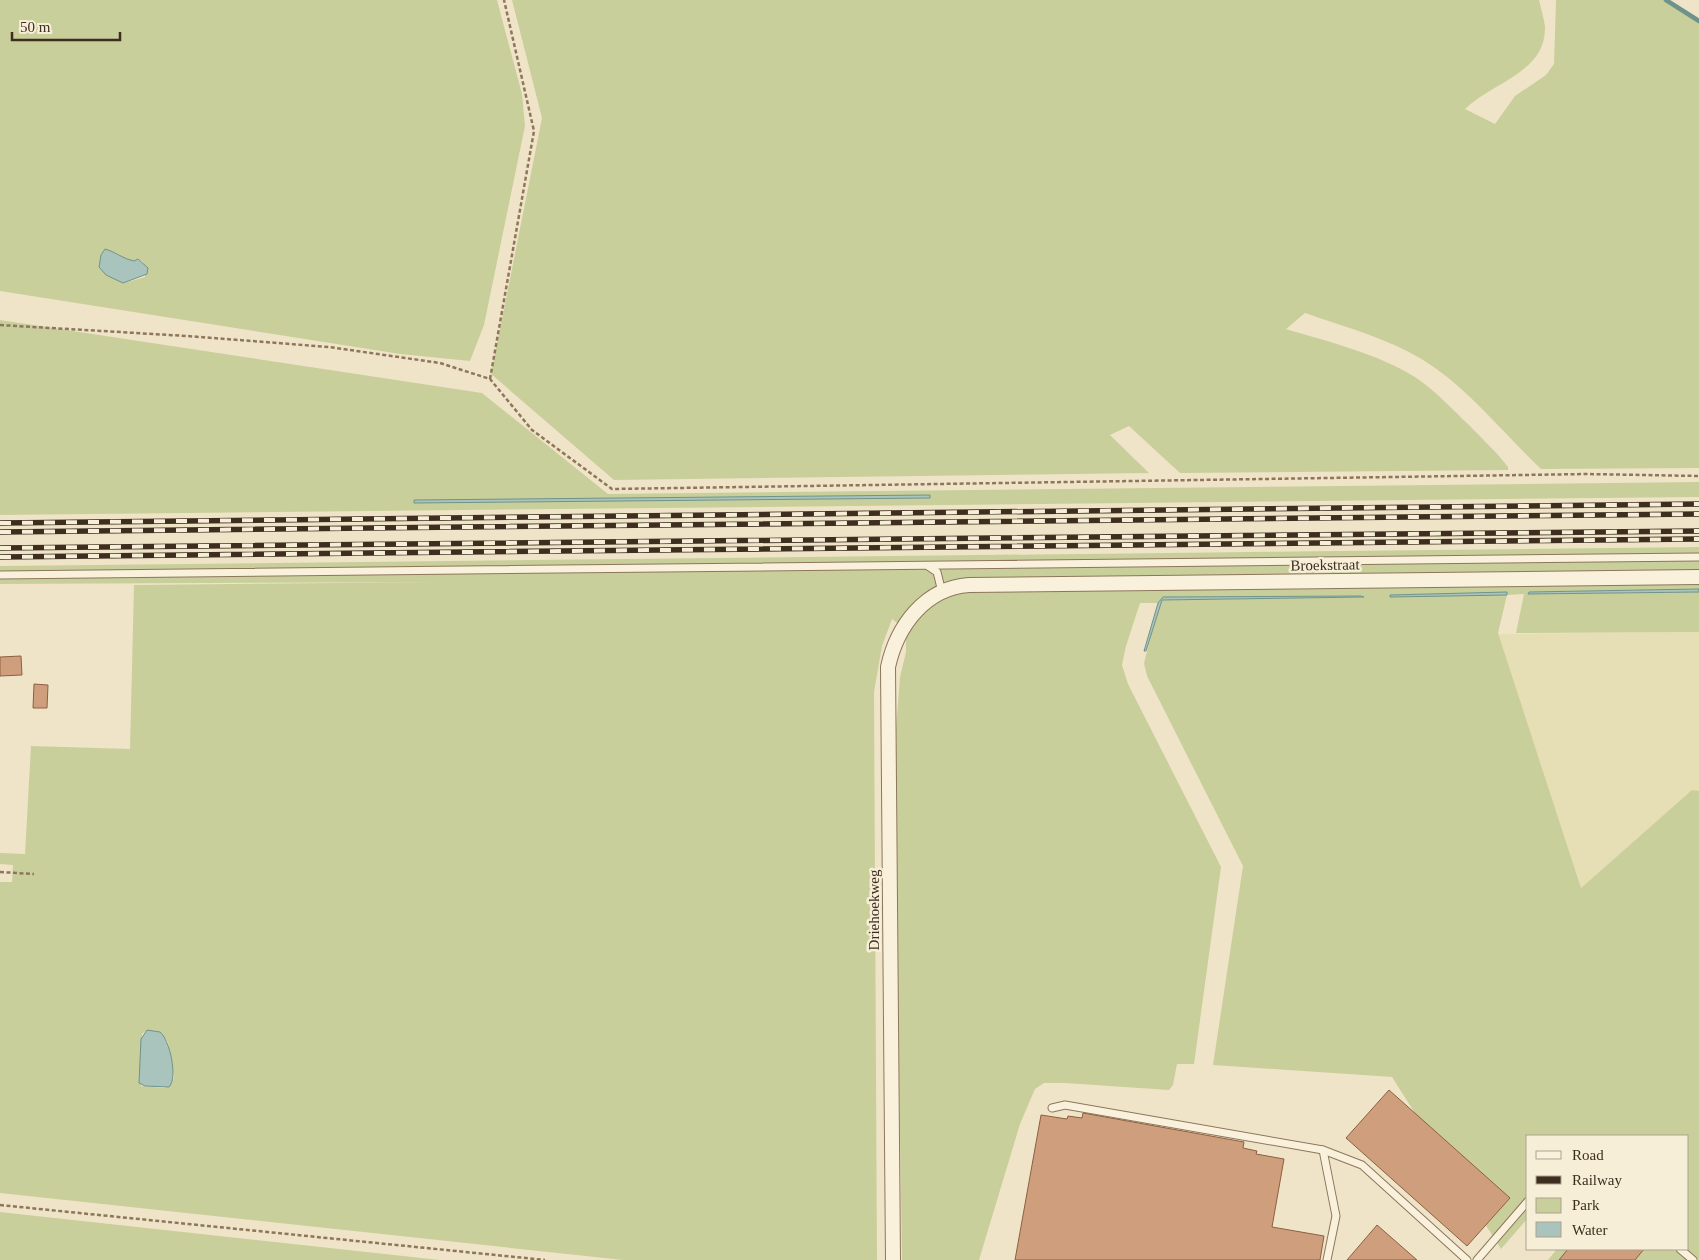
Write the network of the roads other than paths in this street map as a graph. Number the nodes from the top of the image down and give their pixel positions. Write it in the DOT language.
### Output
graph roads {
  1 [pos="1699,557"];
  2 [pos="920,564"];
  3 [pos="0,575"];
  4 [pos="1699,577"];
  5 [pos="947,589"];
  6 [pos="1052,1108"];
  7 [pos="1323,1150"];
  8 [pos="1526,1202"];
  9 [pos="1681,1250"];
  10 [pos="893,1260"];
  11 [pos="1327,1260"];
  12 [pos="1467,1260"];
  13 [pos="1477,1260"];
  14 [pos="1691,1260"];
  1 -- 2 [label="lane"];
  2 -- 3 [label="lane"];
  2 -- 5 [label="lane"];
  4 -- 5 [label="street, Broekstraat"];
  5 -- 10 [label="street, Driehoekweg"];
  6 -- 7 [label="lane"];
  7 -- 11 [label="lane"];
  7 -- 12 [label="lane"];
  8 -- 13 [label="lane"];
  9 -- 14 [label="lane"];
}
